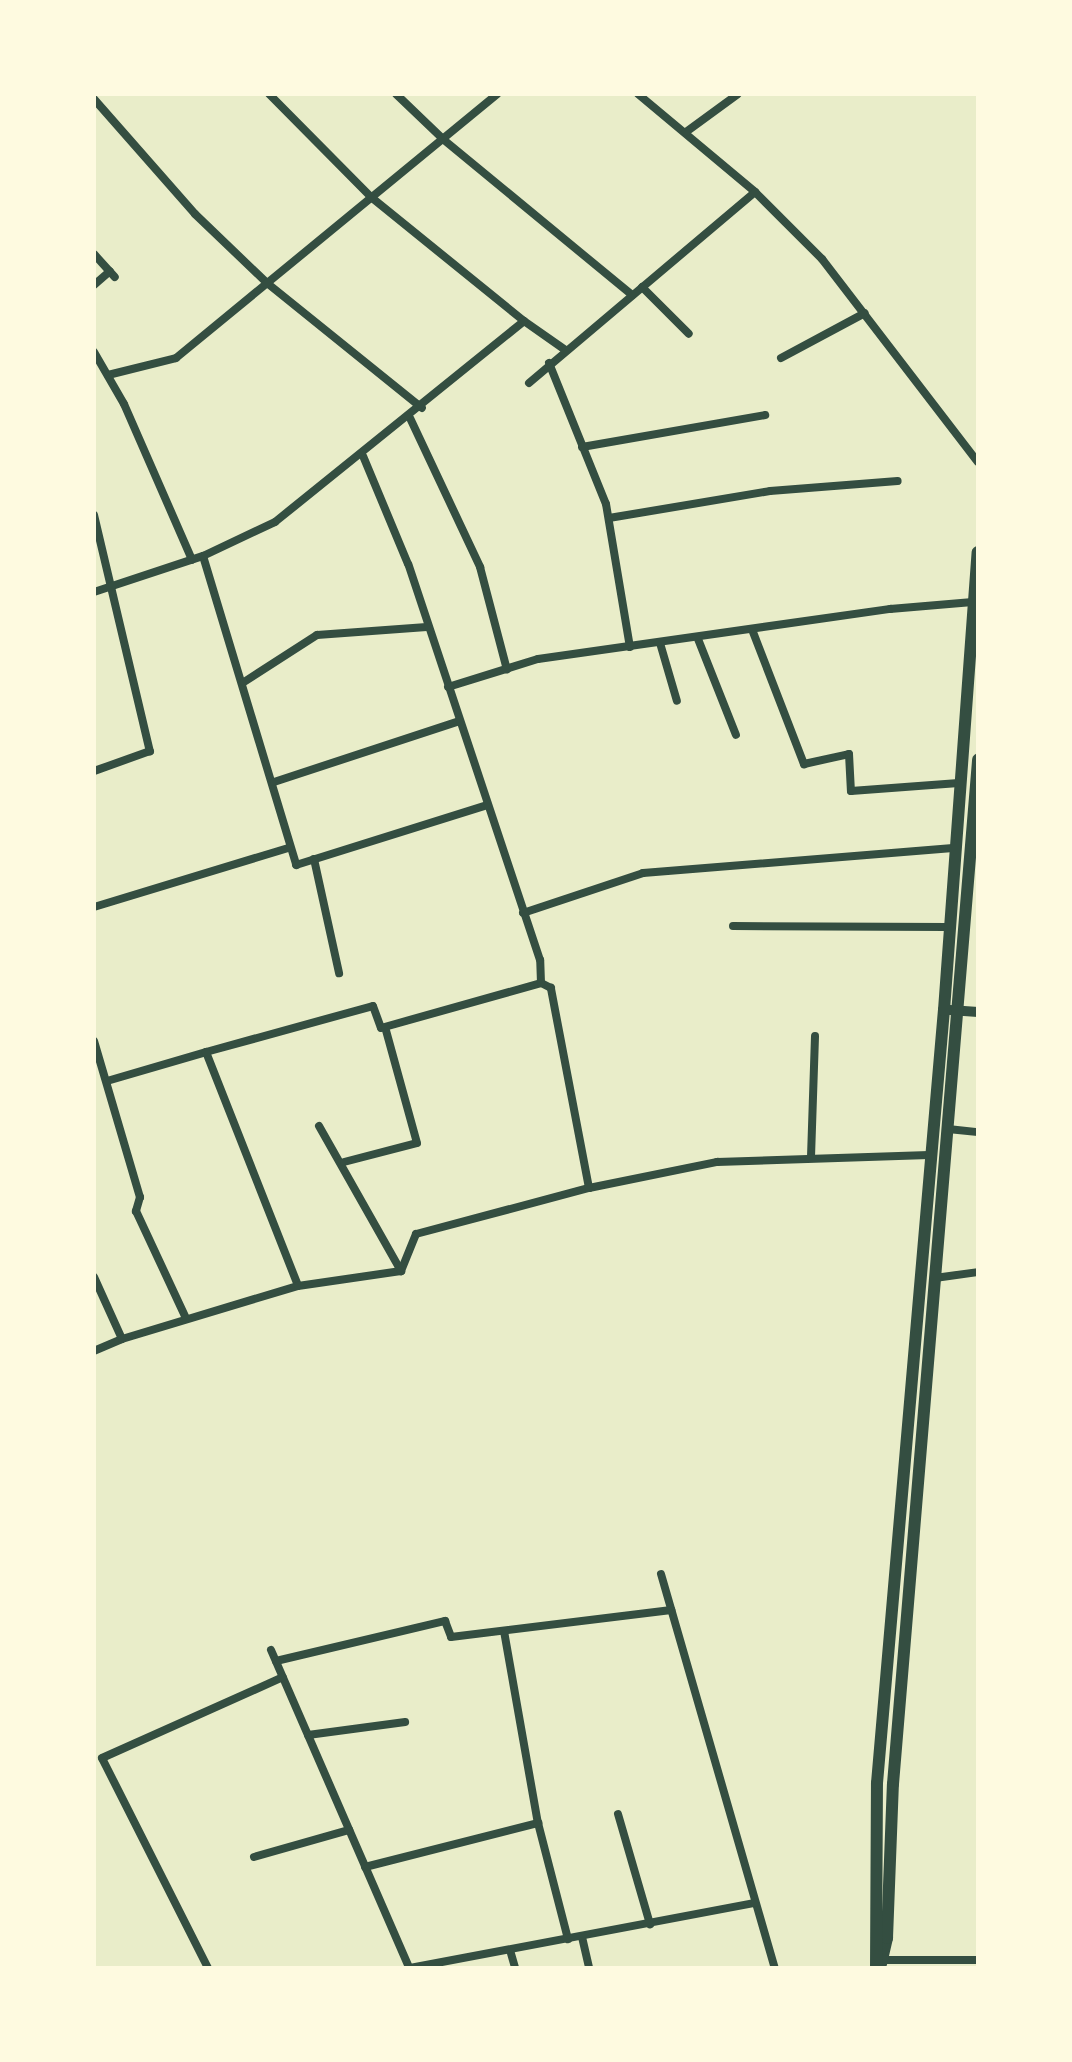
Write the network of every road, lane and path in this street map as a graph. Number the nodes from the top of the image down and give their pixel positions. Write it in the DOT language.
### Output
graph roads {
  1 [pos="269,94"];
  2 [pos="396,94"];
  3 [pos="497,94"];
  4 [pos="638,94"];
  5 [pos="738,94"];
  6 [pos="94,99"];
  7 [pos="686,132"];
  8 [pos="444,140"];
  9 [pos="755,192"];
  10 [pos="372,198"];
  11 [pos="94,254"];
  12 [pos="267,283"];
  13 [pos="94,285"];
  14 [pos="642,287"];
  15 [pos="632,295"];
  16 [pos="865,313"];
  17 [pos="524,321"];
  18 [pos="689,334"];
  19 [pos="564,349"];
  20 [pos="94,352"];
  21 [pos="781,358"];
  22 [pos="549,363"];
  23 [pos="108,375"];
  24 [pos="529,383"];
  25 [pos="422,408"];
  26 [pos="765,415"];
  27 [pos="410,418"];
  28 [pos="582,447"];
  29 [pos="363,456"];
  30 [pos="978,462"];
  31 [pos="898,481"];
  32 [pos="94,515"];
  33 [pos="609,518"];
  34 [pos="978,552"];
  35 [pos="203,556"];
  36 [pos="192,560"];
  37 [pos="114,584"];
  38 [pos="94,592"];
  39 [pos="973,602"];
  40 [pos="427,627"];
  41 [pos="753,632"];
  42 [pos="698,639"];
  43 [pos="660,643"];
  44 [pos="630,647"];
  45 [pos="507,670"];
  46 [pos="244,682"];
  47 [pos="448,687"];
  48 [pos="677,701"];
  49 [pos="459,721"];
  50 [pos="736,735"];
  51 [pos="978,760"];
  52 [pos="94,771"];
  53 [pos="274,782"];
  54 [pos="959,783"];
  55 [pos="488,805"];
  56 [pos="288,848"];
  57 [pos="953,848"];
  58 [pos="314,859"];
  59 [pos="94,907"];
  60 [pos="523,913"];
  61 [pos="733,926"];
  62 [pos="947,927"];
  63 [pos="339,973"];
  64 [pos="541,983"];
  65 [pos="944,1010"];
  66 [pos="961,1011"];
  67 [pos="978,1012"];
  68 [pos="385,1027"];
  69 [pos="815,1036"];
  70 [pos="94,1041"];
  71 [pos="206,1052"];
  72 [pos="107,1081"];
  73 [pos="319,1126"];
  74 [pos="948,1129"];
  75 [pos="978,1132"];
  76 [pos="929,1155"];
  77 [pos="811,1157"];
  78 [pos="344,1162"];
  79 [pos="589,1188"];
  80 [pos="401,1271"];
  81 [pos="978,1272"];
  82 [pos="94,1277"];
  83 [pos="935,1278"];
  84 [pos="298,1286"];
  85 [pos="186,1318"];
  86 [pos="122,1339"];
  87 [pos="94,1351"];
  88 [pos="661,1574"];
  89 [pos="671,1610"];
  90 [pos="504,1631"];
  91 [pos="271,1650"];
  92 [pos="276,1661"];
  93 [pos="283,1677"];
  94 [pos="405,1722"];
  95 [pos="308,1735"];
  96 [pos="618,1814"];
  97 [pos="538,1823"];
  98 [pos="349,1830"];
  99 [pos="254,1857"];
  100 [pos="365,1867"];
  101 [pos="755,1903"];
  102 [pos="650,1924"];
  103 [pos="582,1937"];
  104 [pos="568,1939"];
  105 [pos="510,1950"];
  106 [pos="978,1960"];
  107 [pos="879,1965"];
  108 [pos="208,1968"];
  109 [pos="410,1968"];
  110 [pos="515,1968"];
  111 [pos="589,1968"];
  112 [pos="775,1968"];
  1 -- 10 [label="street"];
  2 -- 8 [label="street"];
  3 -- 8 [label="street"];
  4 -- 7 [label="street"];
  5 -- 7 [label="street"];
  6 -- 12 [label="street"];
  7 -- 9 [label="street"];
  8 -- 10 [label="street"];
  8 -- 15 [label="street"];
  9 -- 14 [label="street"];
  9 -- 16 [label="street"];
  10 -- 12 [label="street"];
  10 -- 17 [label="street"];
  11 -- 13 [label="street"];
  12 -- 23 [label="street"];
  12 -- 25 [label="street"];
  14 -- 15 [label="street"];
  14 -- 18 [label="street"];
  15 -- 19 [label="street"];
  16 -- 21 [label="street"];
  16 -- 30 [label="street"];
  17 -- 19 [label="street"];
  17 -- 25 [label="street"];
  19 -- 22 [label="street"];
  20 -- 23 [label="street"];
  22 -- 24 [label="street"];
  22 -- 28 [label="street"];
  23 -- 36 [label="street"];
  25 -- 27 [label="street"];
  26 -- 28 [label="street"];
  27 -- 29 [label="street"];
  27 -- 45 [label="street"];
  28 -- 33 [label="street"];
  29 -- 35 [label="street"];
  29 -- 40 [label="street"];
  31 -- 33 [label="street"];
  32 -- 37 [label="street"];
  33 -- 44 [label="street"];
  34 -- 39 [label="highway"];
  35 -- 36 [label="street"];
  35 -- 46 [label="street"];
  36 -- 37 [label="street"];
  37 -- 38 [label="street"];
  37 -- 52 [label="street"];
  39 -- 41 [label="street"];
  39 -- 54 [label="highway"];
  40 -- 46 [label="street"];
  40 -- 47 [label="street"];
  41 -- 42 [label="street"];
  41 -- 54 [label="street"];
  42 -- 43 [label="street"];
  42 -- 50 [label="street"];
  43 -- 44 [label="street"];
  43 -- 48 [label="street"];
  44 -- 45 [label="street"];
  45 -- 47 [label="street"];
  46 -- 53 [label="street"];
  47 -- 49 [label="street"];
  49 -- 53 [label="street"];
  49 -- 55 [label="street"];
  51 -- 66 [label="highway"];
  53 -- 56 [label="street"];
  54 -- 57 [label="highway"];
  55 -- 58 [label="street"];
  55 -- 60 [label="street"];
  56 -- 58 [label="street"];
  56 -- 59 [label="street"];
  57 -- 60 [label="street"];
  57 -- 62 [label="highway"];
  58 -- 63 [label="street"];
  60 -- 64 [label="street"];
  61 -- 62 [label="street"];
  62 -- 65 [label="highway"];
  64 -- 68 [label="street"];
  64 -- 79 [label="street"];
  65 -- 66 [label="street"];
  65 -- 76 [label="highway"];
  66 -- 67 [label="street"];
  66 -- 74 [label="highway"];
  68 -- 71 [label="street"];
  68 -- 78 [label="street"];
  69 -- 77 [label="street"];
  70 -- 72 [label="street"];
  71 -- 72 [label="street"];
  71 -- 84 [label="street"];
  72 -- 85 [label="street"];
  73 -- 78 [label="street"];
  74 -- 75 [label="street"];
  74 -- 83 [label="highway"];
  76 -- 77 [label="street"];
  76 -- 107 [label="highway"];
  77 -- 79 [label="street"];
  78 -- 80 [label="street"];
  79 -- 80 [label="street"];
  80 -- 84 [label="street"];
  81 -- 83 [label="street"];
  82 -- 86 [label="street"];
  83 -- 107 [label="highway"];
  84 -- 85 [label="street"];
  85 -- 86 [label="street"];
  86 -- 87 [label="street"];
  88 -- 89 [label="street"];
  89 -- 90 [label="street"];
  89 -- 101 [label="street"];
  90 -- 92 [label="street"];
  90 -- 97 [label="street"];
  91 -- 92 [label="street"];
  92 -- 93 [label="street"];
  93 -- 95 [label="street"];
  93 -- 108 [label="street"];
  94 -- 95 [label="street"];
  95 -- 98 [label="street"];
  96 -- 102 [label="street"];
  97 -- 100 [label="street"];
  97 -- 104 [label="street"];
  98 -- 99 [label="street"];
  98 -- 100 [label="street"];
  100 -- 109 [label="street"];
  101 -- 102 [label="street"];
  101 -- 112 [label="street"];
  102 -- 103 [label="street"];
  103 -- 104 [label="street"];
  103 -- 111 [label="street"];
  104 -- 105 [label="street"];
  105 -- 109 [label="street"];
  105 -- 110 [label="street"];
  106 -- 107 [label="street"];
}
